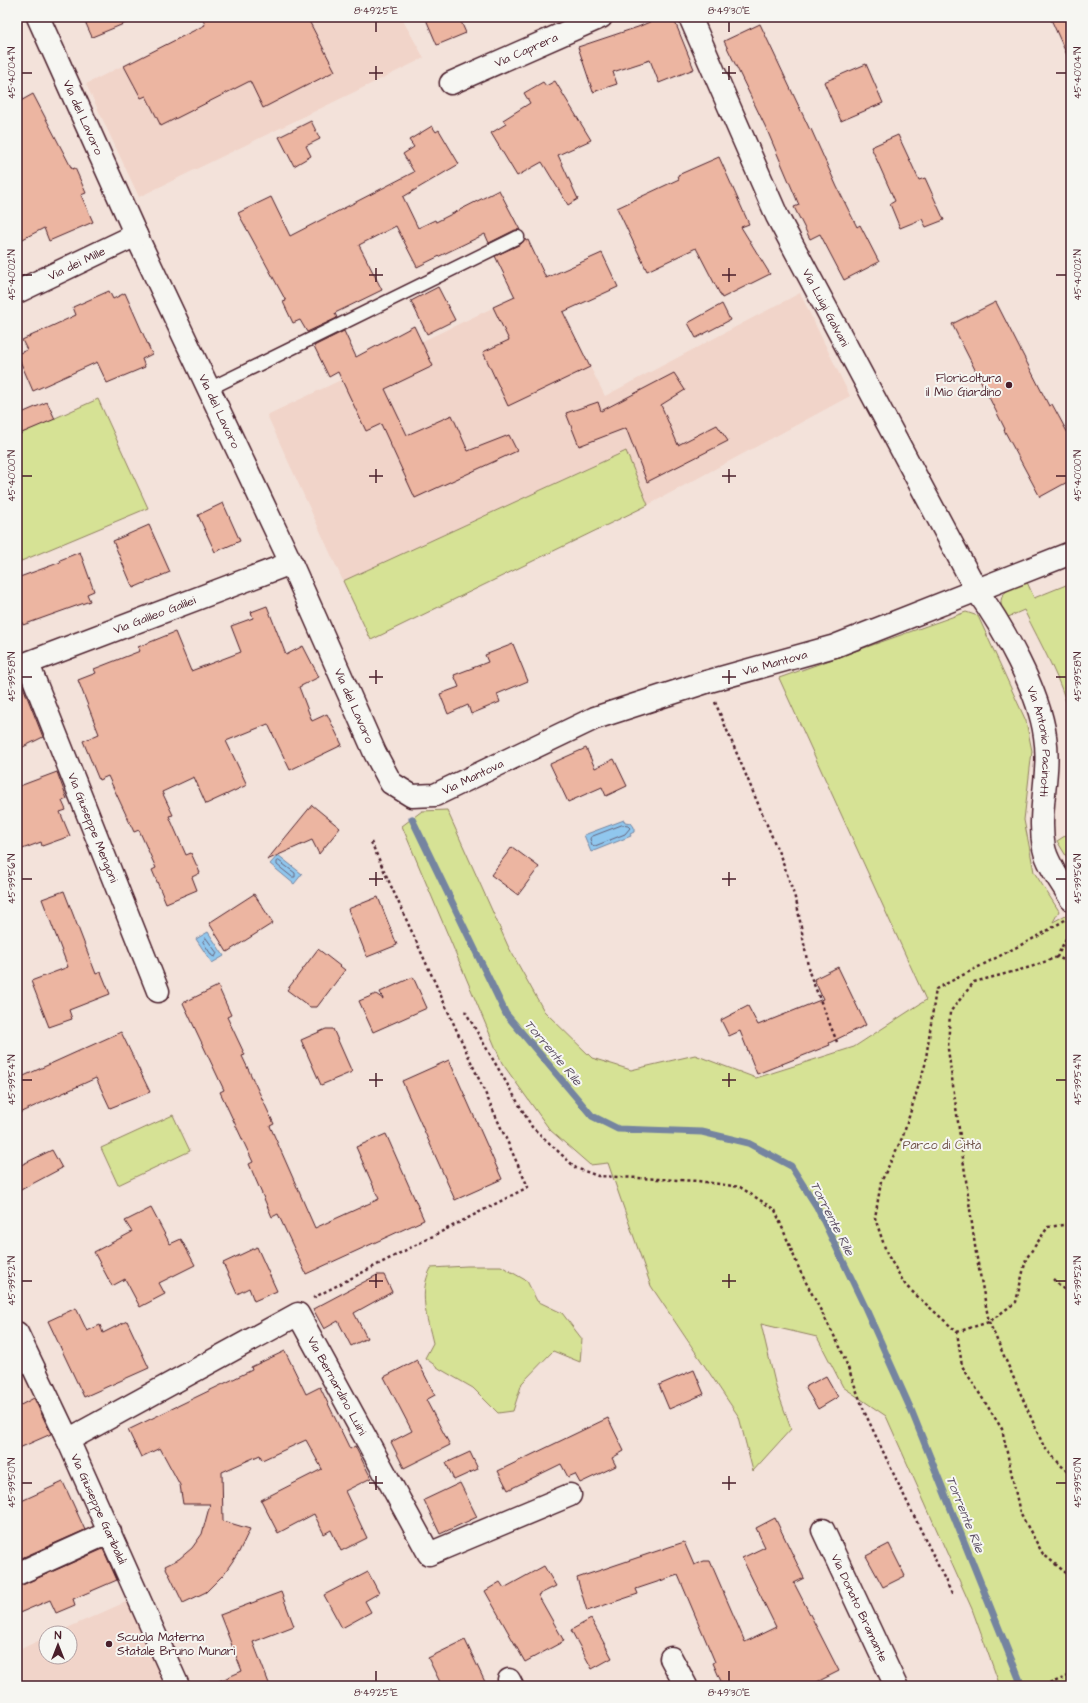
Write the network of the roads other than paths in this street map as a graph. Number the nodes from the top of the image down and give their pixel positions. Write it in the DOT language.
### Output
graph roads {
  1 [pos="38,17"];
  2 [pos="601,17"];
  3 [pos="690,17"];
  4 [pos="451,83"];
  5 [pos="136,235"];
  6 [pos="518,237"];
  7 [pos="17,292"];
  8 [pos="209,389"];
  9 [pos="1071,553"];
  10 [pos="291,563"];
  11 [pos="977,591"];
  12 [pos="22,666"];
  13 [pos="412,796"];
  14 [pos="1071,899"];
  15 [pos="158,991"];
  16 [pos="17,1333"];
  17 [pos="68,1440"];
  18 [pos="570,1495"];
  19 [pos="823,1530"];
  20 [pos="110,1532"];
  21 [pos="17,1574"];
  22 [pos="671,1658"];
  23 [pos="178,1686"];
  24 [pos="686,1686"];
  25 [pos="896,1686"];
  1 -- 5 [label="street, Via del Lavoro"];
  2 -- 4 [label="street, Via Caprera"];
  3 -- 11 [label="street, Via Luigi Galvani"];
  5 -- 7 [label="street, Via dei Mille"];
  5 -- 8 [label="street, Via del Lavoro"];
  6 -- 8 [label="lane"];
  8 -- 10 [label="street, Via del Lavoro"];
  9 -- 11 [label="street, Via Mantova"];
  10 -- 12 [label="street, Via Galileo Galilei"];
  10 -- 13 [label="street, Via del Lavoro"];
  11 -- 13 [label="street, Via Mantova"];
  11 -- 14 [label="street, Via Antonio Pacinotti"];
  12 -- 15 [label="street, Via Giuseppe Mengoni"];
  16 -- 17 [label="street, Via Giuseppe Garibaldi"];
  17 -- 18 [label="street, Via Bernardino Luini"];
  17 -- 20 [label="street, Via Giuseppe Garibaldi"];
  19 -- 25 [label="street, Via Donato Bramante"];
  20 -- 21 [label="street"];
  20 -- 23 [label="street, Via Giuseppe Garibaldi"];
  22 -- 24 [label="street"];
}
